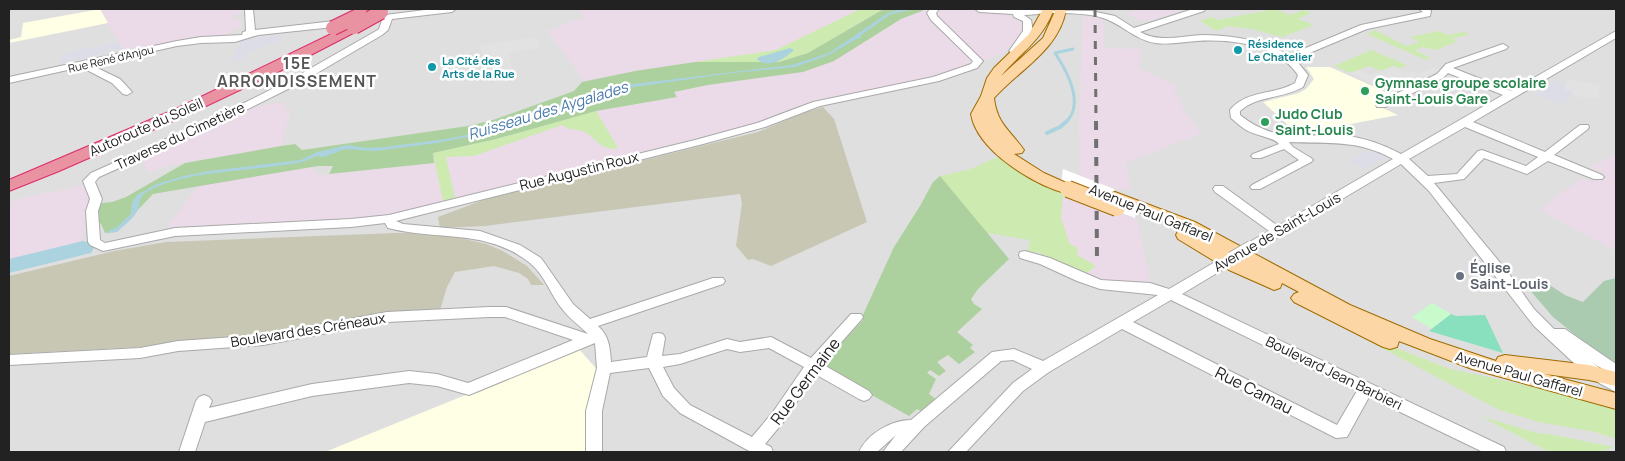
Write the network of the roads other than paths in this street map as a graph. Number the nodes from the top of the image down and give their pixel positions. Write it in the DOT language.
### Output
graph roads {
  1 [pos="250,9"];
  2 [pos="452,9"];
  3 [pos="935,9"];
  4 [pos="979,9"];
  5 [pos="1073,9"];
  6 [pos="1091,9"];
  7 [pos="1201,9"];
  8 [pos="1423,9"];
  9 [pos="1053,11"];
  10 [pos="1006,12"];
  11 [pos="1112,14"];
  12 [pos="374,15"];
  13 [pos="1017,15"];
  14 [pos="331,27"];
  15 [pos="1143,27"];
  16 [pos="254,34"];
  17 [pos="1616,34"];
  18 [pos="1503,47"];
  19 [pos="1289,58"];
  20 [pos="84,65"];
  21 [pos="1001,68"];
  22 [pos="1447,69"];
  23 [pos="9,80"];
  24 [pos="127,92"];
  25 [pos="1511,95"];
  26 [pos="988,96"];
  27 [pos="1381,105"];
  28 [pos="1464,122"];
  29 [pos="1584,127"];
  30 [pos="1283,142"];
  31 [pos="1257,156"];
  32 [pos="1546,156"];
  33 [pos="1402,159"];
  34 [pos="9,175"];
  35 [pos="1598,178"];
  36 [pos="1426,180"];
  37 [pos="9,186"];
  38 [pos="1256,187"];
  39 [pos="1219,189"];
  40 [pos="1116,203"];
  41 [pos="389,219"];
  42 [pos="1278,232"];
  43 [pos="96,244"];
  44 [pos="1025,255"];
  45 [pos="1229,259"];
  46 [pos="718,281"];
  47 [pos="1171,294"];
  48 [pos="1529,312"];
  49 [pos="856,317"];
  50 [pos="1122,323"];
  51 [pos="589,324"];
  52 [pos="587,337"];
  53 [pos="658,338"];
  54 [pos="1423,344"];
  55 [pos="9,360"];
  56 [pos="652,362"];
  57 [pos="813,365"];
  58 [pos="604,368"];
  59 [pos="1044,368"];
  60 [pos="1616,371"];
  61 [pos="1593,372"];
  62 [pos="1616,379"];
  63 [pos="1556,386"];
  64 [pos="1616,386"];
  65 [pos="1366,389"];
  66 [pos="864,395"];
  67 [pos="1616,400"];
  68 [pos="204,402"];
  69 [pos="199,417"];
  70 [pos="914,427"];
  71 [pos="759,449"];
  72 [pos="187,452"];
  73 [pos="594,452"];
  74 [pos="867,452"];
  75 [pos="891,452"];
  76 [pos="956,452"];
  77 [pos="1498,452"];
  1 -- 16 [label="street"];
  2 -- 12 [label="street, Rue René d'Anjou"];
  3 -- 41 [label="street, Rue Augustin Roux"];
  4 -- 10 [label="street"];
  5 -- 11 [label="street"];
  6 -- 11 [label="street"];
  7 -- 15 [label="street"];
  8 -- 19 [label="street"];
  9 -- 10 [label="street"];
  9 -- 13 [label="street"];
  9 -- 15 [label="street"];
  9 -- 21 [label="main road"];
  9 -- 26 [label="main road"];
  10 -- 13 [label="street"];
  11 -- 15 [label="street"];
  12 -- 14 [label="highway, Autoroute du Soleil, bridge"];
  12 -- 14 [label="street, Rue René d'Anjou"];
  12 -- 37 [label="highway, Autoroute du Soleil"];
  12 -- 43 [label="street, Traverse du Cimetière"];
  13 -- 21 [label="street"];
  14 -- 16 [label="street, Rue René d'Anjou"];
  14 -- 34 [label="highway, Autoroute du Soleil"];
  15 -- 19 [label="street"];
  16 -- 20 [label="street, Rue René d'Anjou"];
  17 -- 25 [label="street, Avenue de Saint-Louis"];
  18 -- 22 [label="street"];
  19 -- 30 [label="street"];
  20 -- 23 [label="street, Rue René d'Anjou"];
  20 -- 24 [label="street"];
  21 -- 26 [label="main road"];
  22 -- 25 [label="street"];
  22 -- 27 [label="street"];
  25 -- 28 [label="street, Avenue de Saint-Louis"];
  26 -- 40 [label="main road, bridge"];
  28 -- 32 [label="street"];
  28 -- 33 [label="street, Avenue de Saint-Louis"];
  29 -- 32 [label="street"];
  30 -- 31 [label="street"];
  30 -- 33 [label="street"];
  30 -- 38 [label="street"];
  32 -- 35 [label="street"];
  32 -- 36 [label="street"];
  33 -- 36 [label="street"];
  33 -- 42 [label="street, Avenue de Saint-Louis"];
  36 -- 48 [label="street"];
  39 -- 42 [label="street"];
  40 -- 45 [label="main road"];
  40 -- 54 [label="main road, Avenue Paul Gaffarel"];
  41 -- 43 [label="street, Rue Augustin Roux"];
  41 -- 51 [label="street"];
  42 -- 45 [label="street, Avenue de Saint-Louis, bridge"];
  44 -- 47 [label="street, Boulevard Jean Barbieri"];
  45 -- 47 [label="street, Avenue de Saint-Louis"];
  45 -- 63 [label="main road"];
  46 -- 51 [label="street"];
  47 -- 50 [label="street, Avenue de Saint-Louis"];
  47 -- 65 [label="street, Boulevard Jean Barbieri"];
  48 -- 60 [label="street"];
  48 -- 61 [label="street"];
  49 -- 57 [label="street, Rue Germaine"];
  50 -- 59 [label="street, Avenue de Saint-Louis"];
  50 -- 65 [label="street, Rue Camau"];
  51 -- 52 [label="street"];
  52 -- 55 [label="street, Boulevard des Créneaux"];
  52 -- 58 [label="street"];
  52 -- 69 [label="street"];
  53 -- 56 [label="street"];
  54 -- 61 [label="main road, Avenue Paul Gaffarel"];
  54 -- 63 [label="main road, Avenue Paul Gaffarel"];
  56 -- 57 [label="street"];
  56 -- 58 [label="street"];
  56 -- 71 [label="street"];
  57 -- 66 [label="street"];
  57 -- 71 [label="street, Rue Germaine"];
  58 -- 73 [label="street"];
  59 -- 70 [label="street"];
  59 -- 76 [label="street, Avenue de Saint-Louis"];
  61 -- 62 [label="main road, Avenue Paul Gaffarel"];
  61 -- 64 [label="street"];
  63 -- 67 [label="main road, Avenue Paul Gaffarel"];
  65 -- 77 [label="street, Boulevard Jean Barbieri"];
  68 -- 69 [label="street"];
  69 -- 72 [label="street"];
  70 -- 74 [label="street"];
  70 -- 75 [label="street"];
}
